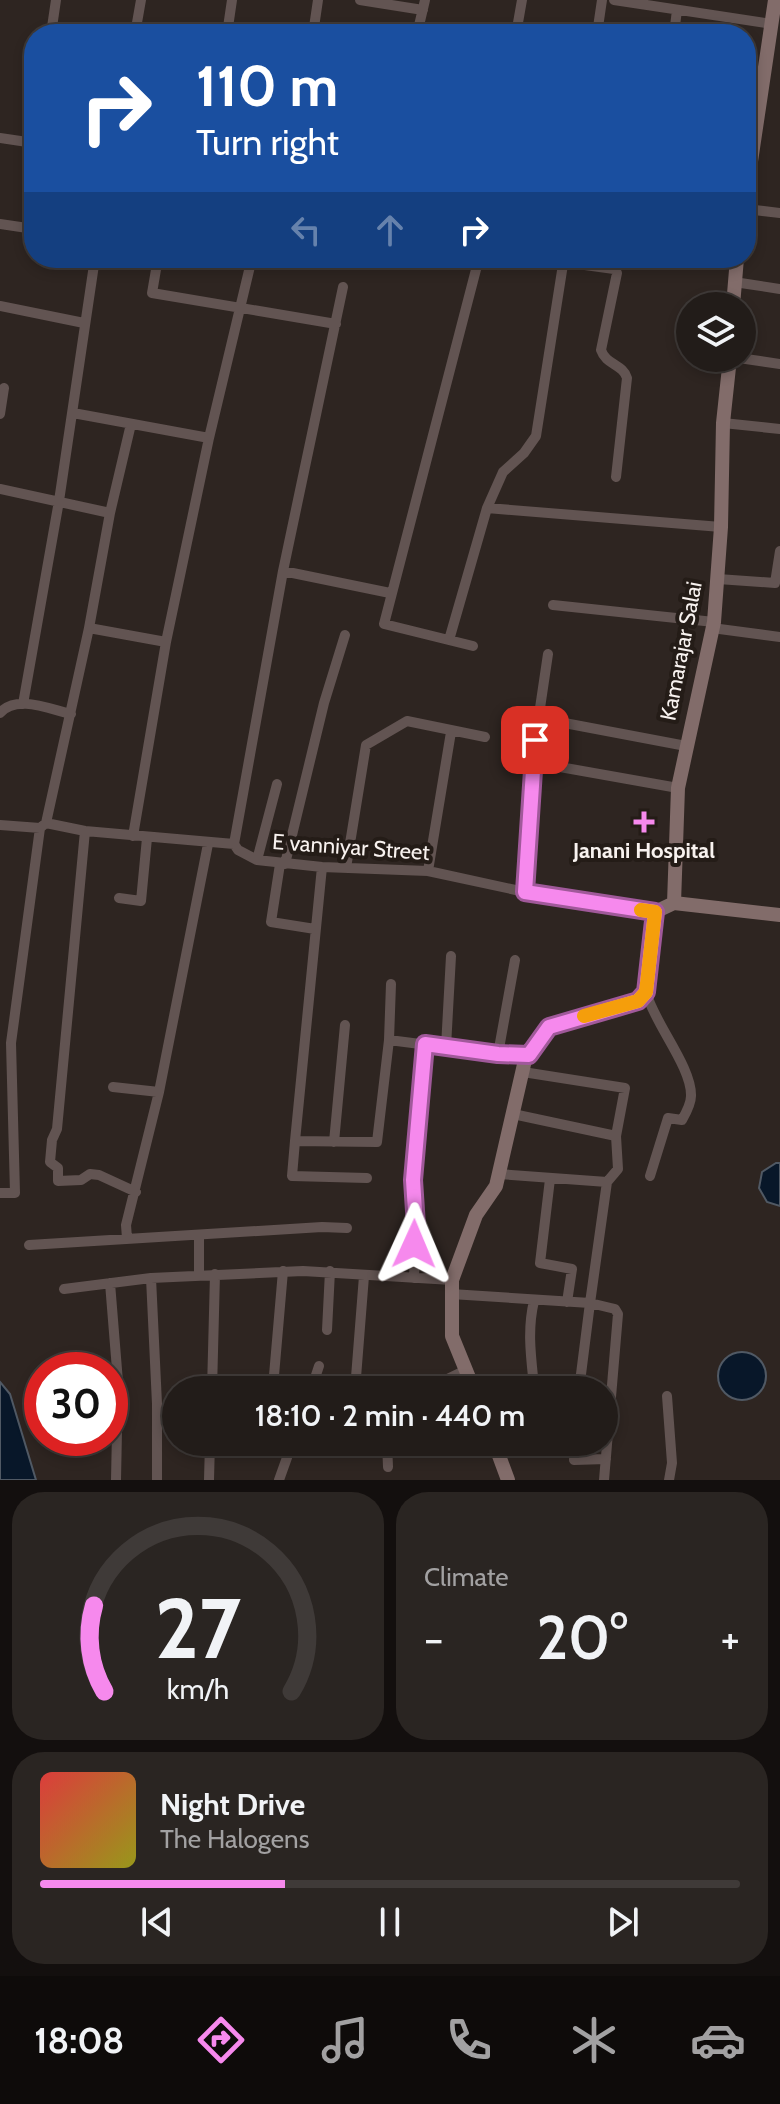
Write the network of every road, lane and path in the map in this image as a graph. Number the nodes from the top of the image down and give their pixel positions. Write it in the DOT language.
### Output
graph roads {
  1 [pos="56,0"];
  2 [pos="141,0"];
  3 [pos="232,0"];
  4 [pos="318,0"];
  5 [pos="360,0"];
  6 [pos="522,0"];
  7 [pos="602,0"];
  8 [pos="614,0"];
  9 [pos="775,0"];
  10 [pos="424,5"];
  11 [pos="677,10"];
  12 [pos="52,24"];
  13 [pos="137,24"];
  14 [pos="228,24"];
  15 [pos="314,24"];
  16 [pos="518,24"];
  17 [pos="598,24"];
  18 [pos="675,24"];
  19 [pos="772,24"];
  20 [pos="756,129"];
  21 [pos="0,138"];
  22 [pos="24,142"];
  23 [pos="756,210"];
  24 [pos="780,213"];
  25 [pos="0,224"];
  26 [pos="24,228"];
  27 [pos="93,268"];
  28 [pos="156,268"];
  29 [pos="250,268"];
  30 [pos="476,268"];
  31 [pos="562,268"];
  32 [pos="608,268"];
  33 [pos="736,268"];
  34 [pos="734,282"];
  35 [pos="343,287"];
  36 [pos="780,289"];
  37 [pos="734,292"];
  38 [pos="0,306"];
  39 [pos="242,306"];
  40 [pos="84,323"];
  41 [pos="336,324"];
  42 [pos="756,360"];
  43 [pos="780,364"];
  44 [pos="728,372"];
  45 [pos="4,388"];
  46 [pos="73,413"];
  47 [pos="0,414"];
  48 [pos="723,423"];
  49 [pos="131,424"];
  50 [pos="780,429"];
  51 [pos="209,438"];
  52 [pos="616,477"];
  53 [pos="0,489"];
  54 [pos="59,501"];
  55 [pos="487,508"];
  56 [pos="110,513"];
  57 [pos="721,527"];
  58 [pos="780,551"];
  59 [pos="283,571"];
  60 [pos="718,579"];
  61 [pos="390,593"];
  62 [pos="553,605"];
  63 [pos="713,625"];
  64 [pos="89,628"];
  65 [pos="345,635"];
  66 [pos="780,637"];
  67 [pos="449,640"];
  68 [pos="166,642"];
  69 [pos="473,646"];
  70 [pos="548,654"];
  71 [pos="23,704"];
  72 [pos="0,713"];
  73 [pos="71,714"];
  74 [pos="538,718"];
  75 [pos="451,732"];
  76 [pos="485,737"];
  77 [pos="686,746"];
  78 [pos="532,762"];
  79 [pos="277,784"];
  80 [pos="678,788"];
  81 [pos="0,825"];
  82 [pos="43,825"];
  83 [pos="85,831"];
  84 [pos="133,836"];
  85 [pos="147,838"];
  86 [pos="208,844"];
  87 [pos="234,844"];
  88 [pos="257,860"];
  89 [pos="283,864"];
  90 [pos="322,867"];
  91 [pos="346,868"];
  92 [pos="428,871"];
  93 [pos="525,892"];
  94 [pos="119,898"];
  95 [pos="674,903"];
  96 [pos="655,912"];
  97 [pos="780,915"];
  98 [pos="315,929"];
  99 [pos="451,956"];
  100 [pos="515,960"];
  101 [pos="391,984"];
  102 [pos="646,992"];
  103 [pos="345,1025"];
  104 [pos="389,1040"];
  105 [pos="425,1044"];
  106 [pos="446,1047"];
  107 [pos="498,1054"];
  108 [pos="529,1055"];
  109 [pos="523,1072"];
  110 [pos="113,1087"];
  111 [pos="159,1092"];
  112 [pos="513,1114"];
  113 [pos="616,1136"];
  114 [pos="295,1141"];
  115 [pos="334,1142"];
  116 [pos="499,1174"];
  117 [pos="650,1176"];
  118 [pos="367,1178"];
  119 [pos="550,1179"];
  120 [pos="607,1182"];
  121 [pos="136,1192"];
  122 [pos="0,1193"];
  123 [pos="347,1228"];
  124 [pos="199,1236"];
  125 [pos="127,1238"];
  126 [pos="29,1245"];
  127 [pos="283,1271"];
  128 [pos="330,1271"];
  129 [pos="215,1274"];
  130 [pos="199,1275"];
  131 [pos="364,1276"];
  132 [pos="151,1278"];
  133 [pos="414,1278"];
  134 [pos="110,1283"];
  135 [pos="452,1287"];
  136 [pos="64,1289"];
  137 [pos="534,1301"];
  138 [pos="567,1302"];
  139 [pos="590,1303"];
  140 [pos="327,1330"];
  141 [pos="319,1366"];
  142 [pos="466,1370"];
  143 [pos="212,1376"];
  144 [pos="274,1376"];
  145 [pos="316,1376"];
  146 [pos="356,1376"];
  147 [pos="454,1376"];
  148 [pos="468,1376"];
  149 [pos="533,1376"];
  150 [pos="581,1376"];
  151 [pos="667,1396"];
  152 [pos="210,1456"];
  153 [pos="288,1456"];
  154 [pos="388,1456"];
  155 [pos="499,1456"];
  156 [pos="574,1456"];
  157 [pos="606,1459"];
  158 [pos="388,1467"];
  159 [pos="116,1480"];
  160 [pos="157,1480"];
  161 [pos="209,1480"];
  162 [pos="279,1480"];
  163 [pos="508,1480"];
  164 [pos="604,1480"];
  165 [pos="669,1480"];
  1 -- 12 [label="street"];
  2 -- 13 [label="street"];
  3 -- 14 [label="street"];
  4 -- 15 [label="street"];
  5 -- 10 [label="street"];
  6 -- 16 [label="street"];
  7 -- 17 [label="street"];
  8 -- 11 [label="street"];
  9 -- 19 [label="main road"];
  11 -- 18 [label="street"];
  11 -- 19 [label="street"];
  19 -- 20 [label="main road"];
  21 -- 22 [label="street"];
  23 -- 24 [label="street"];
  25 -- 26 [label="street"];
  27 -- 40 [label="street"];
  28 -- 39 [label="street"];
  29 -- 39 [label="street"];
  30 -- 61 [label="street"];
  31 -- 55 [label="street"];
  32 -- 52 [label="street"];
  33 -- 34 [label="main road"];
  34 -- 36 [label="street"];
  34 -- 37 [label="main road"];
  35 -- 41 [label="street"];
  38 -- 40 [label="street"];
  39 -- 41 [label="street"];
  39 -- 51 [label="street"];
  40 -- 46 [label="street"];
  41 -- 59 [label="street"];
  42 -- 43 [label="street"];
  44 -- 48 [label="main road, Kamarajar Salai"];
  45 -- 47 [label="street"];
  46 -- 49 [label="street"];
  46 -- 54 [label="street"];
  48 -- 50 [label="street"];
  48 -- 57 [label="main road, Kamarajar Salai"];
  49 -- 51 [label="street"];
  49 -- 56 [label="street"];
  51 -- 68 [label="street"];
  53 -- 54 [label="street"];
  54 -- 56 [label="street"];
  54 -- 71 [label="street"];
  55 -- 57 [label="street"];
  55 -- 67 [label="street"];
  56 -- 64 [label="street"];
  57 -- 60 [label="main road, Kamarajar Salai"];
  58 -- 60 [label="street"];
  59 -- 61 [label="street"];
  59 -- 87 [label="street"];
  60 -- 63 [label="main road, Kamarajar Salai"];
  61 -- 67 [label="street"];
  62 -- 63 [label="street"];
  63 -- 66 [label="street"];
  63 -- 77 [label="main road, Kamarajar Salai"];
  64 -- 68 [label="street"];
  64 -- 73 [label="street"];
  65 -- 89 [label="street"];
  67 -- 69 [label="street"];
  68 -- 84 [label="street"];
  70 -- 74 [label="street"];
  71 -- 72 [label="street"];
  71 -- 73 [label="street"];
  73 -- 82 [label="street"];
  74 -- 77 [label="street"];
  74 -- 78 [label="street"];
  75 -- 76 [label="street"];
  75 -- 91 [label="street"];
  75 -- 92 [label="street"];
  77 -- 80 [label="main road, Kamarajar Salai"];
  78 -- 80 [label="street"];
  78 -- 93 [label="street"];
  79 -- 88 [label="street"];
  80 -- 95 [label="main road, Kamarajar Salai"];
  81 -- 82 [label="street"];
  82 -- 83 [label="street"];
  82 -- 122 [label="street"];
  83 -- 84 [label="street"];
  83 -- 121 [label="street"];
  84 -- 85 [label="street"];
  85 -- 86 [label="street"];
  85 -- 94 [label="street"];
  86 -- 87 [label="street"];
  86 -- 111 [label="street"];
  87 -- 88 [label="street, E vanniyar Street"];
  88 -- 89 [label="street, E vanniyar Street"];
  89 -- 90 [label="street, E vanniyar Street"];
  89 -- 98 [label="street"];
  90 -- 91 [label="street, E vanniyar Street"];
  90 -- 98 [label="street"];
  91 -- 92 [label="street, E vanniyar Street"];
  92 -- 93 [label="street, E vanniyar Street"];
  93 -- 96 [label="street, E vanniyar Street"];
  95 -- 96 [label="main road"];
  95 -- 97 [label="main road"];
  96 -- 102 [label="main road"];
  98 -- 114 [label="street"];
  99 -- 106 [label="street"];
  100 -- 107 [label="street"];
  101 -- 104 [label="street"];
  102 -- 108 [label="main road"];
  102 -- 117 [label="street"];
  103 -- 115 [label="street"];
  104 -- 105 [label="street"];
  104 -- 115 [label="street"];
  105 -- 106 [label="street"];
  105 -- 133 [label="street"];
  106 -- 107 [label="street"];
  107 -- 108 [label="street"];
  108 -- 109 [label="main road"];
  109 -- 112 [label="main road"];
  109 -- 113 [label="street"];
  110 -- 111 [label="street"];
  111 -- 121 [label="street"];
  112 -- 113 [label="street"];
  112 -- 116 [label="main road"];
  113 -- 120 [label="street"];
  114 -- 115 [label="street"];
  114 -- 118 [label="street"];
  116 -- 119 [label="street"];
  116 -- 135 [label="main road"];
  119 -- 120 [label="street"];
  119 -- 138 [label="street"];
  120 -- 139 [label="street"];
  121 -- 125 [label="street"];
  123 -- 124 [label="street"];
  124 -- 125 [label="street"];
  124 -- 130 [label="street"];
  125 -- 126 [label="street"];
  127 -- 128 [label="street"];
  127 -- 129 [label="street"];
  127 -- 144 [label="street"];
  128 -- 131 [label="street"];
  128 -- 140 [label="street"];
  129 -- 130 [label="street"];
  129 -- 143 [label="street"];
  130 -- 132 [label="street"];
  131 -- 133 [label="street"];
  131 -- 146 [label="street"];
  132 -- 134 [label="street"];
  132 -- 160 [label="street"];
  133 -- 135 [label="street"];
  134 -- 136 [label="street"];
  134 -- 159 [label="street"];
  135 -- 137 [label="street"];
  135 -- 142 [label="main road"];
  137 -- 138 [label="street"];
  137 -- 149 [label="street"];
  138 -- 139 [label="street"];
  139 -- 150 [label="street"];
  139 -- 157 [label="street"];
  141 -- 145 [label="street"];
  142 -- 147 [label="street"];
  142 -- 148 [label="main road"];
  151 -- 165 [label="street"];
  152 -- 161 [label="street"];
  153 -- 162 [label="street"];
  154 -- 158 [label="street"];
  155 -- 163 [label="main road"];
  156 -- 157 [label="street"];
  157 -- 164 [label="street"];
}
